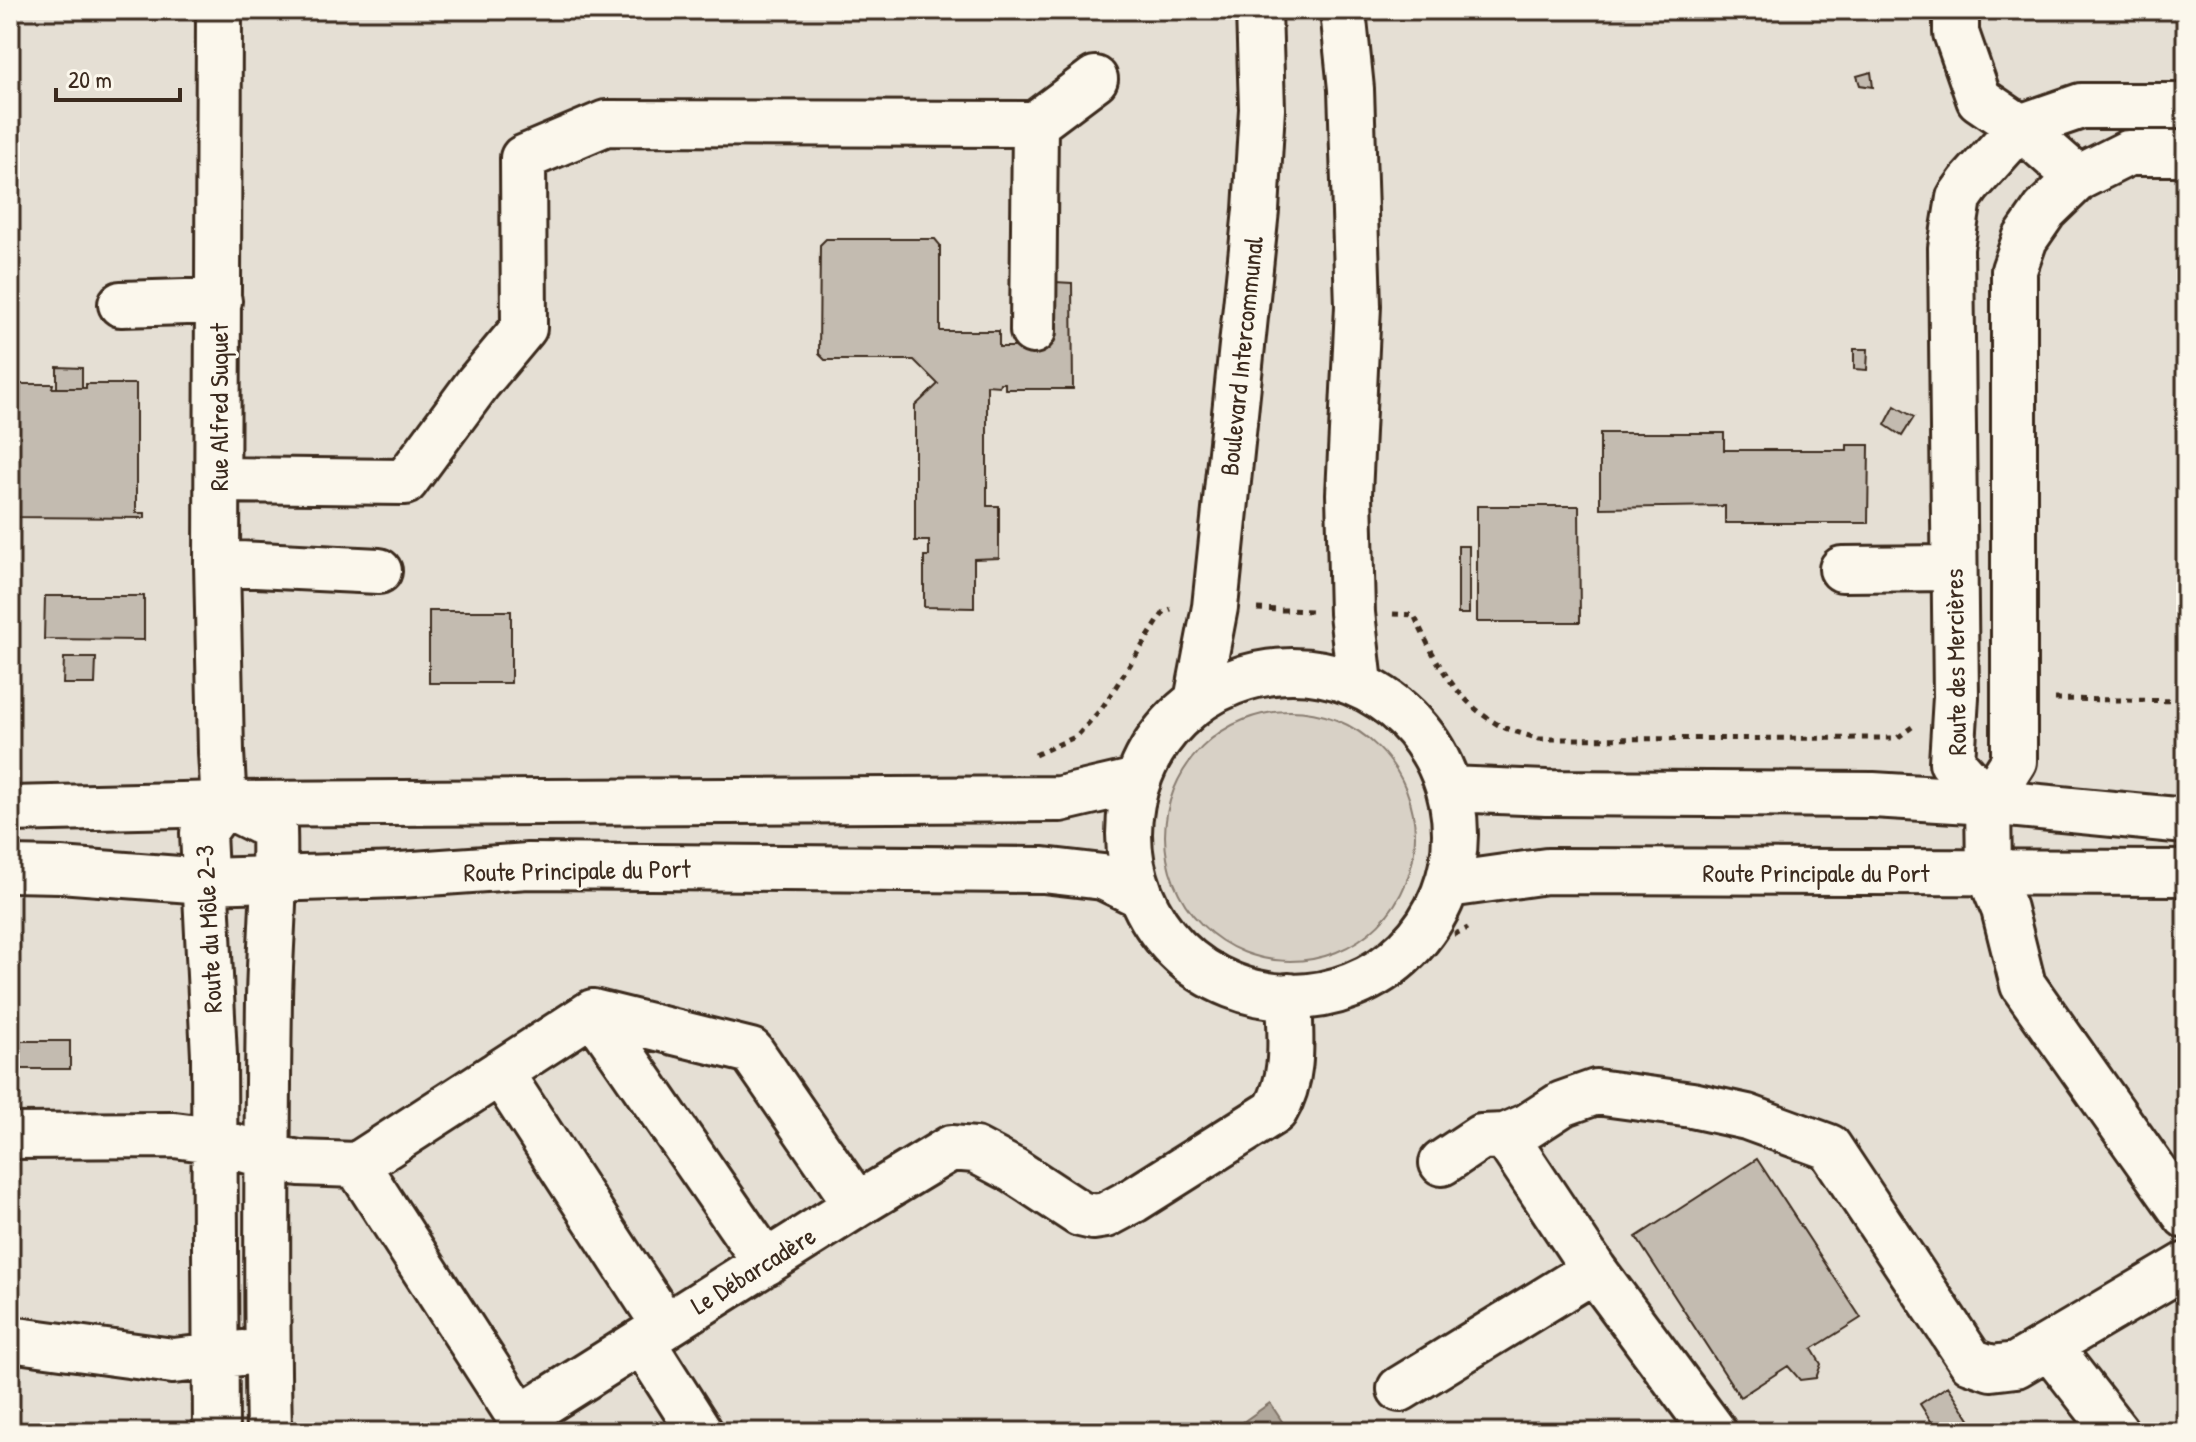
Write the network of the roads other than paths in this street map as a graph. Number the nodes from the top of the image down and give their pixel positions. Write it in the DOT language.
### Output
graph roads {
  1 [pos="219,10"];
  2 [pos="1259,10"];
  3 [pos="1343,10"];
  4 [pos="1956,10"];
  5 [pos="1095,79"];
  6 [pos="2186,106"];
  7 [pos="1035,124"];
  8 [pos="2020,127"];
  9 [pos="2186,153"];
  10 [pos="2078,178"];
  11 [pos="219,294"];
  12 [pos="121,304"];
  13 [pos="1033,331"];
  14 [pos="218,480"];
  15 [pos="217,563"];
  16 [pos="1954,568"];
  17 [pos="1842,569"];
  18 [pos="379,571"];
  19 [pos="1360,684"];
  20 [pos="1197,701"];
  21 [pos="1137,781"];
  22 [pos="1449,789"];
  23 [pos="1988,802"];
  24 [pos="224,804"];
  25 [pos="10,809"];
  26 [pos="2186,821"];
  27 [pos="10,869"];
  28 [pos="1989,873"];
  29 [pos="2186,873"];
  30 [pos="276,879"];
  31 [pos="205,881"];
  32 [pos="1448,885"];
  33 [pos="1140,895"];
  34 [pos="1289,996"];
  35 [pos="593,1012"];
  36 [pos="500,1072"];
  37 [pos="10,1136"];
  38 [pos="1505,1136"];
  39 [pos="213,1140"];
  40 [pos="269,1157"];
  41 [pos="1442,1163"];
  42 [pos="357,1165"];
  43 [pos="857,1205"];
  44 [pos="2186,1216"];
  45 [pos="766,1263"];
  46 [pos="2186,1265"];
  47 [pos="1594,1270"];
  48 [pos="654,1334"];
  49 [pos="10,1339"];
  50 [pos="2049,1346"];
  51 [pos="269,1352"];
  52 [pos="214,1355"];
  53 [pos="1400,1389"];
  54 [pos="530,1422"];
  55 [pos="216,1432"];
  56 [pos="269,1432"];
  57 [pos="700,1432"];
  58 [pos="1714,1432"];
  59 [pos="2116,1432"];
  1 -- 11 [label="main road, Rue Alfred Suquet"];
  2 -- 20 [label="main road, Boulevard Intercommunal"];
  3 -- 19 [label="main road"];
  4 -- 8 [label="main road"];
  5 -- 7 [label="main road"];
  6 -- 8 [label="main road, Route des Mercières"];
  7 -- 13 [label="main road"];
  7 -- 14 [label="main road"];
  8 -- 10 [label="main road"];
  8 -- 16 [label="main road, Route des Mercières"];
  9 -- 10 [label="main road, Route des Mercières"];
  10 -- 23 [label="main road, Route des Mercières"];
  11 -- 12 [label="main road"];
  11 -- 14 [label="main road, Rue Alfred Suquet"];
  14 -- 15 [label="main road, Rue Alfred Suquet"];
  15 -- 18 [label="main road"];
  15 -- 24 [label="main road, Rue Alfred Suquet"];
  16 -- 17 [label="main road"];
  16 -- 23 [label="main road, Route des Mercières"];
  19 -- 20 [label="main road"];
  19 -- 22 [label="main road"];
  20 -- 21 [label="main road"];
  21 -- 24 [label="main road"];
  21 -- 33 [label="main road"];
  22 -- 23 [label="main road"];
  22 -- 32 [label="main road"];
  23 -- 26 [label="main road"];
  23 -- 28 [label="main road"];
  24 -- 25 [label="main road"];
  24 -- 30 [label="main road, Route du Môle 2-3"];
  24 -- 31 [label="main road, Route du Môle 2-3"];
  27 -- 31 [label="main road, Route Principale du Port"];
  28 -- 29 [label="main road, Route Principale du Port"];
  28 -- 32 [label="main road, Route Principale du Port"];
  28 -- 44 [label="main road"];
  30 -- 31 [label="main road, Route Principale du Port"];
  30 -- 33 [label="main road, Route Principale du Port"];
  30 -- 40 [label="main road, Route du Môle 2-3"];
  31 -- 39 [label="main road, Route du Môle 2-3"];
  32 -- 34 [label="main road"];
  33 -- 34 [label="main road"];
  34 -- 43 [label="main road, Le Débarcadère"];
  35 -- 36 [label="main road"];
  35 -- 43 [label="main road"];
  35 -- 45 [label="main road"];
  36 -- 42 [label="main road"];
  36 -- 48 [label="main road"];
  37 -- 39 [label="main road"];
  38 -- 41 [label="main road"];
  38 -- 47 [label="main road"];
  38 -- 50 [label="main road"];
  39 -- 40 [label="main road"];
  39 -- 52 [label="main road, Route du Môle 2-3"];
  40 -- 42 [label="main road"];
  40 -- 51 [label="main road, Route du Môle 2-3"];
  42 -- 54 [label="main road, Le Débarcadère"];
  43 -- 45 [label="main road, Le Débarcadère"];
  45 -- 48 [label="main road, Le Débarcadère"];
  46 -- 50 [label="main road"];
  47 -- 53 [label="main road"];
  47 -- 58 [label="main road"];
  48 -- 54 [label="main road, Le Débarcadère"];
  48 -- 57 [label="main road"];
  49 -- 52 [label="main road"];
  50 -- 59 [label="main road"];
  51 -- 52 [label="main road"];
  51 -- 56 [label="main road, Route du Môle 2-3"];
  52 -- 55 [label="main road, Route du Môle 2-3"];
}
